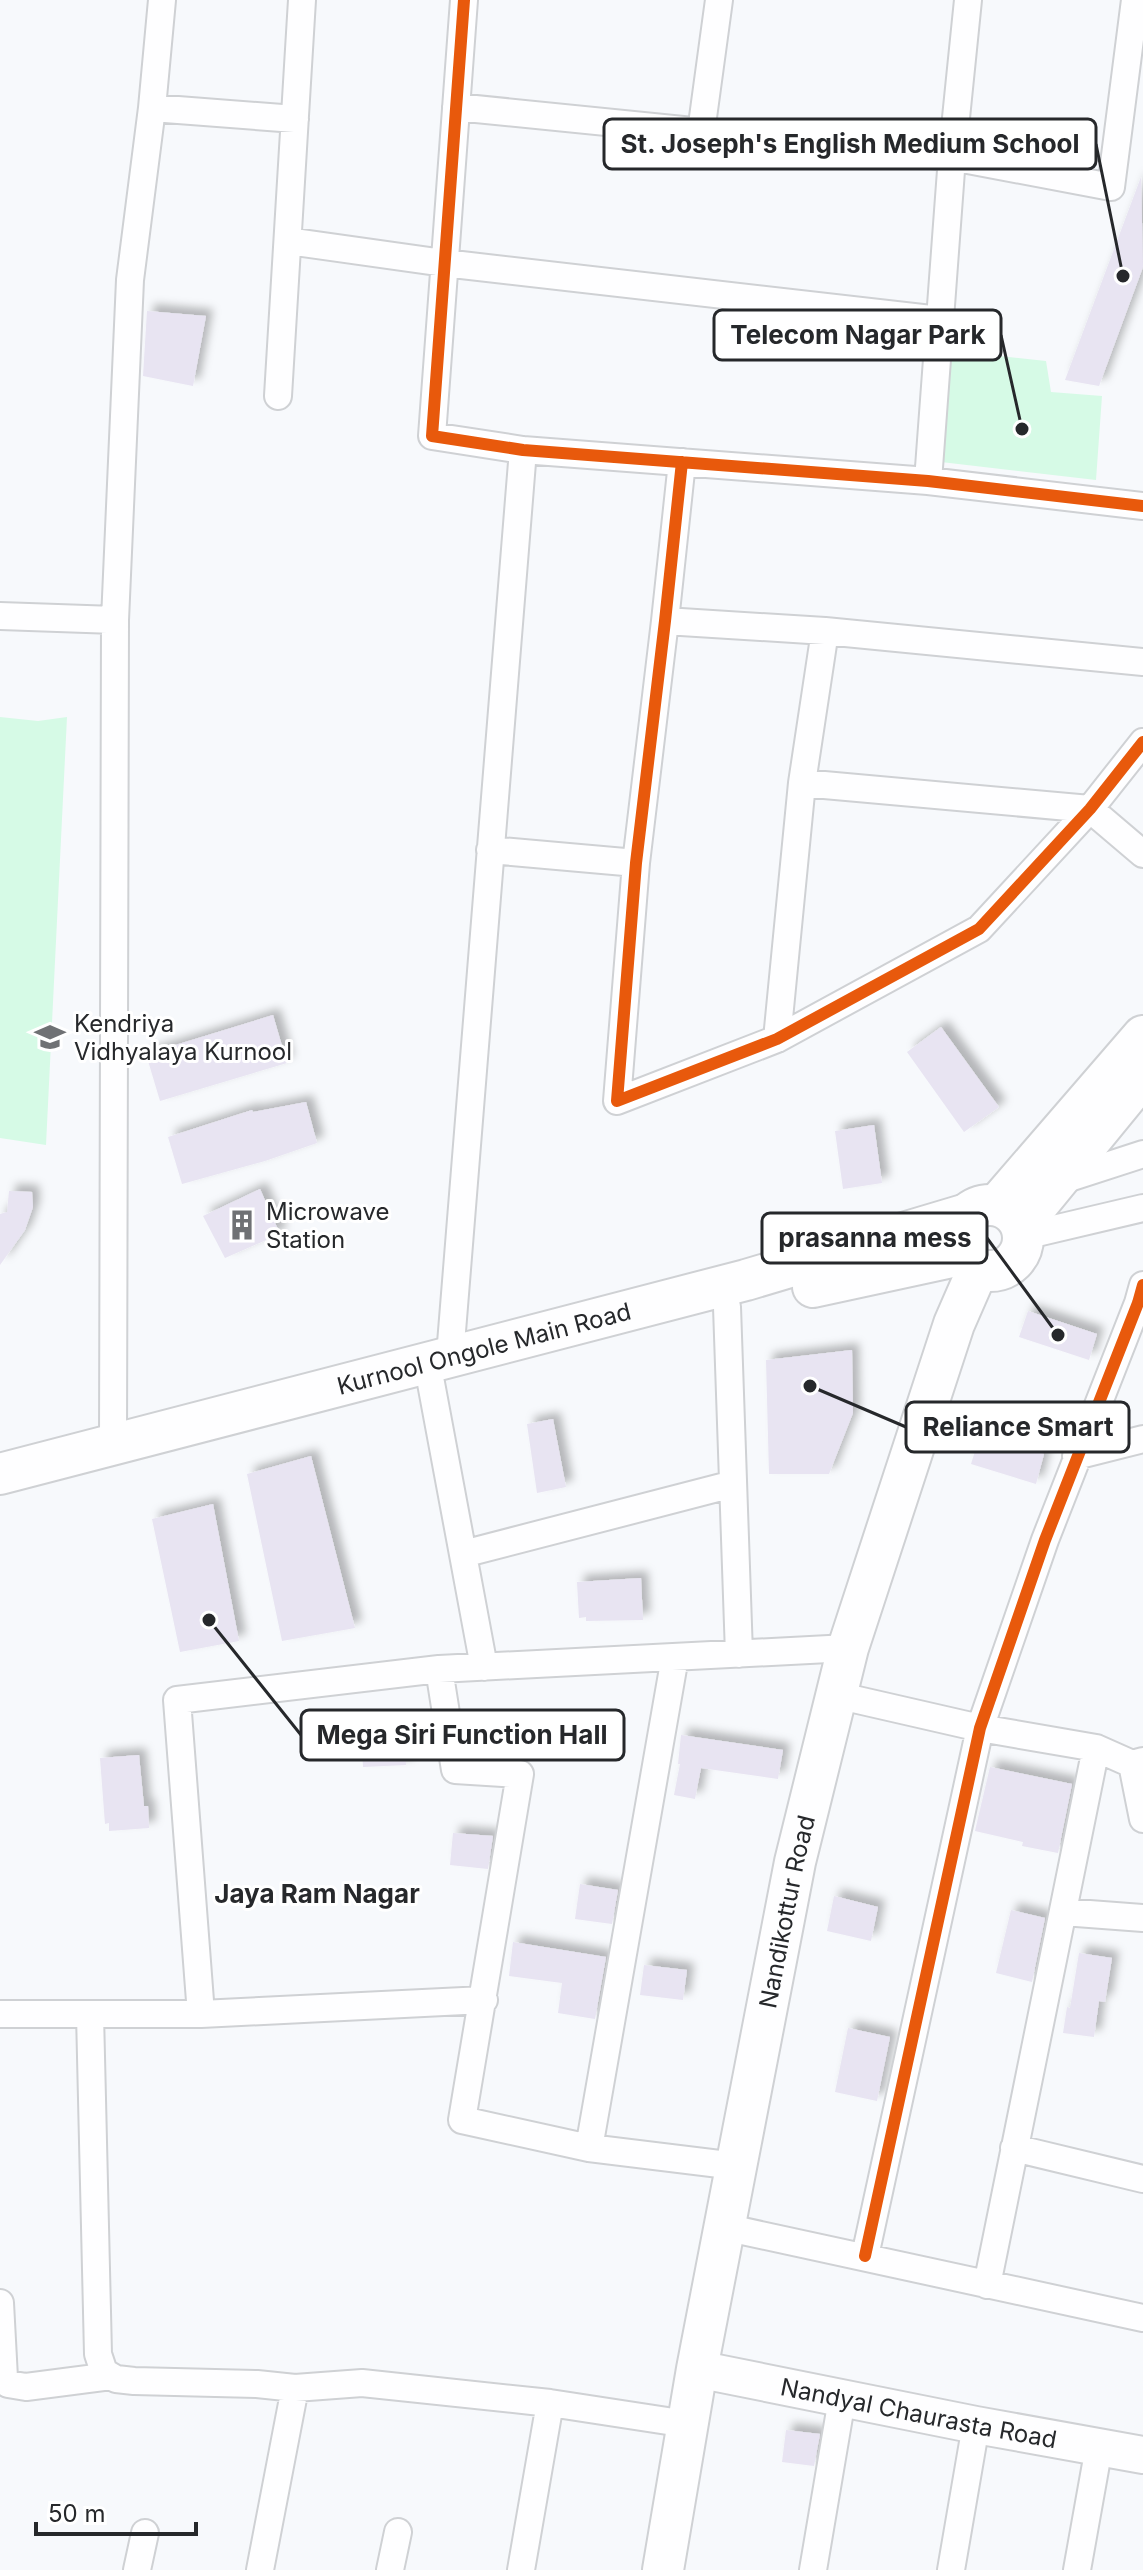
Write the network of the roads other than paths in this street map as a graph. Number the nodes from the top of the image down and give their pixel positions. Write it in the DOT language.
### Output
graph roads {
  1 [pos="162,0"];
  2 [pos="302,0"];
  3 [pos="464,0"];
  4 [pos="719,0"];
  5 [pos="968,0"];
  6 [pos="1135,0"];
  7 [pos="456,107"];
  8 [pos="152,108"];
  9 [pos="295,119"];
  10 [pos="701,132"];
  11 [pos="952,157"];
  12 [pos="288,241"];
  13 [pos="444,263"];
  14 [pos="940,320"];
  15 [pos="278,396"];
  16 [pos="523,450"];
  17 [pos="682,462"];
  18 [pos="928,481"];
  19 [pos="1143,506"];
  20 [pos="0,616"];
  21 [pos="115,620"];
  22 [pos="665,621"];
  23 [pos="825,631"];
  24 [pos="1143,662"];
  25 [pos="1143,742"];
  26 [pos="802,783"];
  27 [pos="1090,809"];
  28 [pos="490,850"];
  29 [pos="1143,854"];
  30 [pos="636,863"];
  31 [pos="1143,1036"];
  32 [pos="777,1039"];
  33 [pos="1143,1076"];
  34 [pos="1143,1154"];
  35 [pos="1060,1181"];
  36 [pos="1143,1208"];
  37 [pos="1002,1220"];
  38 [pos="969,1262"];
  39 [pos="1141,1297"];
  40 [pos="727,1307"];
  41 [pos="440,1369"];
  42 [pos="1143,1439"];
  43 [pos="113,1446"];
  44 [pos="1076,1456"];
  45 [pos="0,1474"];
  46 [pos="733,1484"];
  47 [pos="0,1491"];
  48 [pos="463,1554"];
  49 [pos="848,1648"];
  50 [pos="739,1654"];
  51 [pos="675,1657"];
  52 [pos="484,1667"];
  53 [pos="439,1669"];
  54 [pos="836,1695"];
  55 [pos="980,1728"];
  56 [pos="1096,1748"];
  57 [pos="1137,1762"];
  58 [pos="1143,1819"];
  59 [pos="1063,1912"];
  60 [pos="1143,1918"];
  61 [pos="484,2000"];
  62 [pos="0,2014"];
  63 [pos="90,2014"];
  64 [pos="201,2014"];
  65 [pos="589,2148"];
  66 [pos="1014,2148"];
  67 [pos="736,2166"];
  68 [pos="1143,2179"];
  69 [pos="724,2227"];
  70 [pos="865,2256"];
  71 [pos="987,2285"];
  72 [pos="0,2303"];
  73 [pos="1143,2318"];
  74 [pos="697,2369"];
  75 [pos="111,2376"];
  76 [pos="295,2388"];
  77 [pos="842,2399"];
  78 [pos="550,2403"];
  79 [pos="687,2424"];
  80 [pos="976,2425"];
  81 [pos="1099,2447"];
  82 [pos="1143,2455"];
  83 [pos="398,2532"];
  84 [pos="145,2533"];
  85 [pos="137,2570"];
  86 [pos="260,2570"];
  87 [pos="390,2570"];
  88 [pos="521,2570"];
  89 [pos="663,2570"];
  90 [pos="813,2570"];
  91 [pos="951,2570"];
  92 [pos="1077,2570"];
  1 -- 8 [label="street"];
  2 -- 9 [label="street"];
  3 -- 7 [label="street"];
  4 -- 10 [label="street"];
  5 -- 11 [label="street"];
  6 -- 11 [label="street"];
  7 -- 10 [label="street"];
  7 -- 13 [label="street"];
  8 -- 9 [label="street"];
  8 -- 21 [label="street"];
  9 -- 12 [label="street"];
  10 -- 11 [label="street"];
  11 -- 14 [label="street"];
  12 -- 13 [label="street"];
  12 -- 15 [label="street"];
  13 -- 14 [label="street"];
  13 -- 16 [label="street"];
  14 -- 18 [label="street"];
  16 -- 17 [label="street"];
  16 -- 28 [label="street"];
  17 -- 18 [label="street"];
  17 -- 22 [label="street"];
  18 -- 19 [label="street"];
  20 -- 21 [label="street"];
  21 -- 43 [label="street"];
  22 -- 23 [label="street"];
  22 -- 30 [label="street"];
  23 -- 24 [label="street"];
  23 -- 26 [label="street"];
  25 -- 27 [label="street"];
  26 -- 27 [label="street"];
  26 -- 32 [label="street"];
  27 -- 29 [label="street"];
  27 -- 32 [label="street"];
  28 -- 30 [label="street"];
  28 -- 41 [label="street"];
  30 -- 32 [label="street"];
  31 -- 37 [label="main road"];
  33 -- 35 [label="main road"];
  34 -- 35 [label="street"];
  35 -- 37 [label="main road"];
  36 -- 37 [label="street"];
  37 -- 38 [label="main road, Nandikottur Road"];
  37 -- 38 [label="main road, Kurnool Ongole Main Road"];
  37 -- 41 [label="main road, Kurnool Ongole Main Road"];
  38 -- 40 [label="main road, Kurnool Ongole Main Road"];
  38 -- 49 [label="main road, Nandikottur Road"];
  39 -- 44 [label="street"];
  40 -- 41 [label="main road, Kurnool Ongole Main Road"];
  40 -- 46 [label="street"];
  41 -- 43 [label="main road, Kurnool Ongole Main Road"];
  41 -- 47 [label="main road, Kurnool Ongole Main Road"];
  41 -- 48 [label="street"];
  42 -- 44 [label="street"];
  43 -- 45 [label="main road, Kurnool Ongole Main Road"];
  44 -- 55 [label="street"];
  46 -- 48 [label="street"];
  46 -- 50 [label="street"];
  48 -- 52 [label="street"];
  49 -- 50 [label="street"];
  49 -- 54 [label="main road, Nandikottur Road"];
  50 -- 51 [label="street"];
  51 -- 52 [label="street"];
  51 -- 65 [label="street"];
  52 -- 53 [label="street"];
  53 -- 61 [label="street"];
  53 -- 64 [label="street"];
  54 -- 55 [label="street"];
  54 -- 67 [label="main road, Nandikottur Road"];
  55 -- 56 [label="street"];
  55 -- 70 [label="street"];
  56 -- 57 [label="street"];
  56 -- 59 [label="street"];
  57 -- 58 [label="street"];
  59 -- 60 [label="street"];
  59 -- 66 [label="street"];
  61 -- 64 [label="street"];
  61 -- 65 [label="street"];
  62 -- 63 [label="street"];
  63 -- 64 [label="street"];
  63 -- 75 [label="street"];
  65 -- 67 [label="street"];
  66 -- 68 [label="street"];
  66 -- 71 [label="street"];
  67 -- 69 [label="main road, Nandikottur Road"];
  69 -- 70 [label="street"];
  69 -- 74 [label="main road, Nandikottur Road"];
  70 -- 71 [label="street"];
  71 -- 73 [label="street"];
  72 -- 75 [label="street"];
  74 -- 77 [label="street, Nandyal Chaurasta Road"];
  74 -- 79 [label="main road, Nandikottur Road"];
  75 -- 76 [label="street"];
  76 -- 78 [label="street"];
  76 -- 86 [label="street"];
  77 -- 80 [label="street, Nandyal Chaurasta Road"];
  77 -- 90 [label="street"];
  78 -- 79 [label="street"];
  78 -- 88 [label="street"];
  79 -- 89 [label="main road, Nandikottur Road"];
  80 -- 81 [label="street, Nandyal Chaurasta Road"];
  80 -- 91 [label="street"];
  81 -- 82 [label="street, Nandyal Chaurasta Road"];
  81 -- 92 [label="street"];
  83 -- 87 [label="street"];
  84 -- 85 [label="street"];
}
